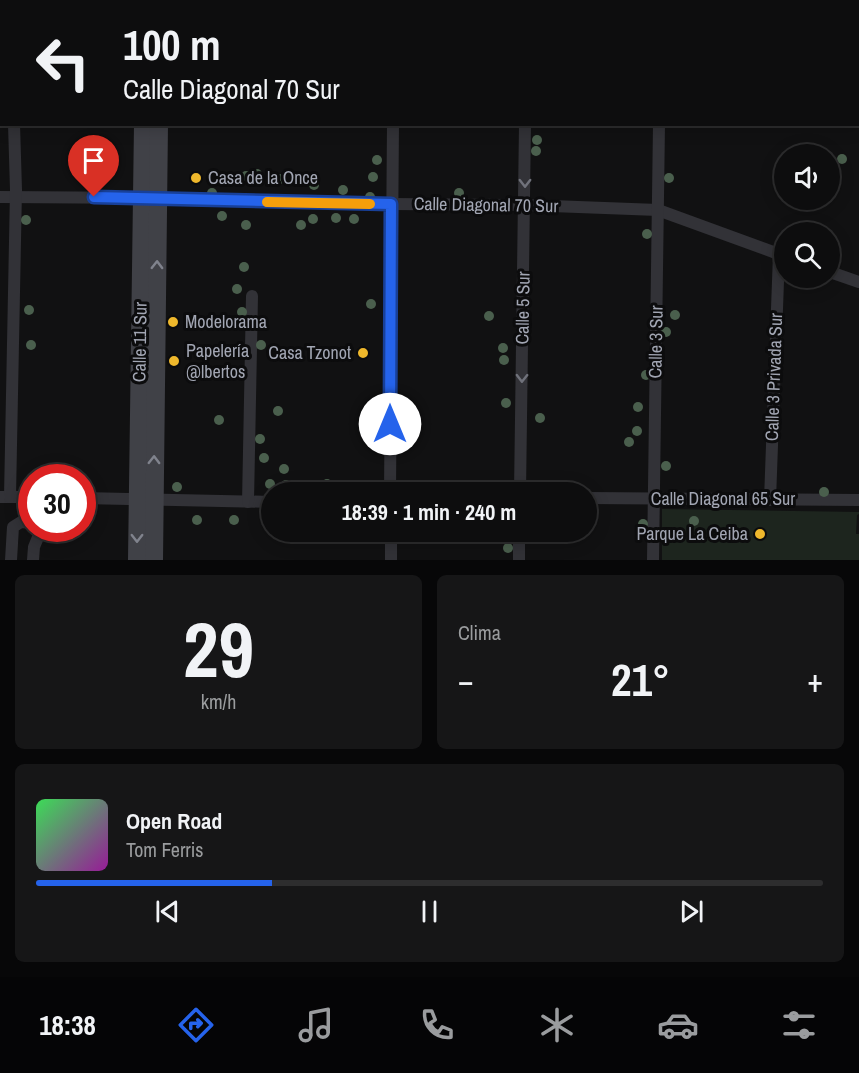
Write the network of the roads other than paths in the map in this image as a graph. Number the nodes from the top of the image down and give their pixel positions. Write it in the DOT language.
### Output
graph roads {
  1 [pos="14,126"];
  2 [pos="142,126"];
  3 [pos="159,126"];
  4 [pos="393,126"];
  5 [pos="525,126"];
  6 [pos="658,126"];
  7 [pos="0,197"];
  8 [pos="16,198"];
  9 [pos="150,198"];
  10 [pos="391,204"];
  11 [pos="525,205"];
  12 [pos="658,210"];
  13 [pos="774,252"];
  14 [pos="840,275"];
  15 [pos="859,282"];
  16 [pos="780,288"];
  17 [pos="252,296"];
  18 [pos="390,482"];
  19 [pos="520,482"];
  20 [pos="5,497"];
  21 [pos="96,498"];
  22 [pos="597,498"];
  23 [pos="655,499"];
  24 [pos="145,500"];
  25 [pos="770,500"];
  26 [pos="859,500"];
  27 [pos="248,502"];
  28 [pos="261,502"];
  29 [pos="18,524"];
  30 [pos="36,542"];
  31 [pos="391,542"];
  32 [pos="519,542"];
  33 [pos="11,560"];
  34 [pos="33,560"];
  35 [pos="137,560"];
  36 [pos="154,560"];
  37 [pos="391,560"];
  38 [pos="519,560"];
  39 [pos="653,560"];
  1 -- 8 [label="street"];
  2 -- 9 [label="main road, Calle 11 Sur"];
  3 -- 9 [label="main road, Calle 11 Sur"];
  4 -- 10 [label="street"];
  5 -- 11 [label="street, Calle 5 Sur, one-way"];
  6 -- 12 [label="street, Calle 3 Sur"];
  7 -- 8 [label="street, Calle Diagonal 70 Sur"];
  8 -- 9 [label="street, Calle Diagonal 70 Sur"];
  8 -- 20 [label="street"];
  9 -- 10 [label="street, Calle Diagonal 70 Sur"];
  9 -- 24 [label="main road, Calle 11 Sur"];
  10 -- 11 [label="street, Calle Diagonal 70 Sur"];
  10 -- 18 [label="street"];
  11 -- 12 [label="street, Calle Diagonal 70 Sur"];
  11 -- 19 [label="street, Calle 5 Sur, one-way"];
  12 -- 13 [label="street, Calle Diagonal 70 Sur"];
  12 -- 23 [label="street, Calle 3 Sur"];
  14 -- 15 [label="street"];
  16 -- 25 [label="street, Calle 3 Privada Sur"];
  17 -- 27 [label="street"];
  21 -- 24 [label="street"];
  22 -- 23 [label="street, Calle Diagonal 65 Sur"];
  23 -- 25 [label="street, Calle Diagonal 65 Sur"];
  23 -- 39 [label="street, Calle 3 Sur"];
  24 -- 27 [label="street"];
  24 -- 35 [label="main road, Calle 11 Sur, one-way"];
  24 -- 36 [label="main road, Calle 11 Sur"];
  25 -- 26 [label="street, Calle Diagonal 65 Sur"];
  27 -- 28 [label="street"];
  29 -- 33 [label="street"];
  30 -- 34 [label="street"];
  31 -- 37 [label="street"];
  32 -- 38 [label="street"];
}
